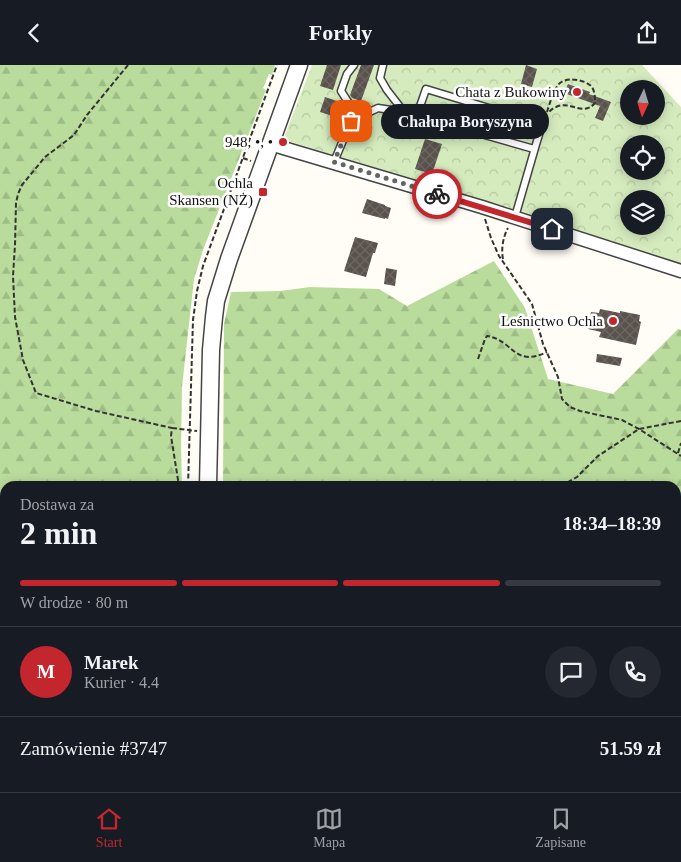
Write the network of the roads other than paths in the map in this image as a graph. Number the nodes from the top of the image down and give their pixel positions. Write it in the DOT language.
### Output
graph roads {
  1 [pos="299,65"];
  2 [pos="354,65"];
  3 [pos="383,65"];
  4 [pos="404,112"];
  5 [pos="417,115"];
  6 [pos="351,121"];
  7 [pos="270,145"];
  8 [pos="534,149"];
  9 [pos="334,162"];
  10 [pos="515,217"];
  11 [pos="681,271"];
  12 [pos="208,481"];
  1 -- 7 [label="street"];
  2 -- 6 [label="lane"];
  3 -- 4 [label="lane"];
  4 -- 5 [label="lane"];
  4 -- 6 [label="lane"];
  5 -- 8 [label="lane"];
  5 -- 8 [label="lane"];
  6 -- 9 [label="lane"];
  7 -- 9 [label="street"];
  7 -- 12 [label="street"];
  8 -- 10 [label="lane"];
  9 -- 10 [label="street"];
  10 -- 11 [label="street"];
}
